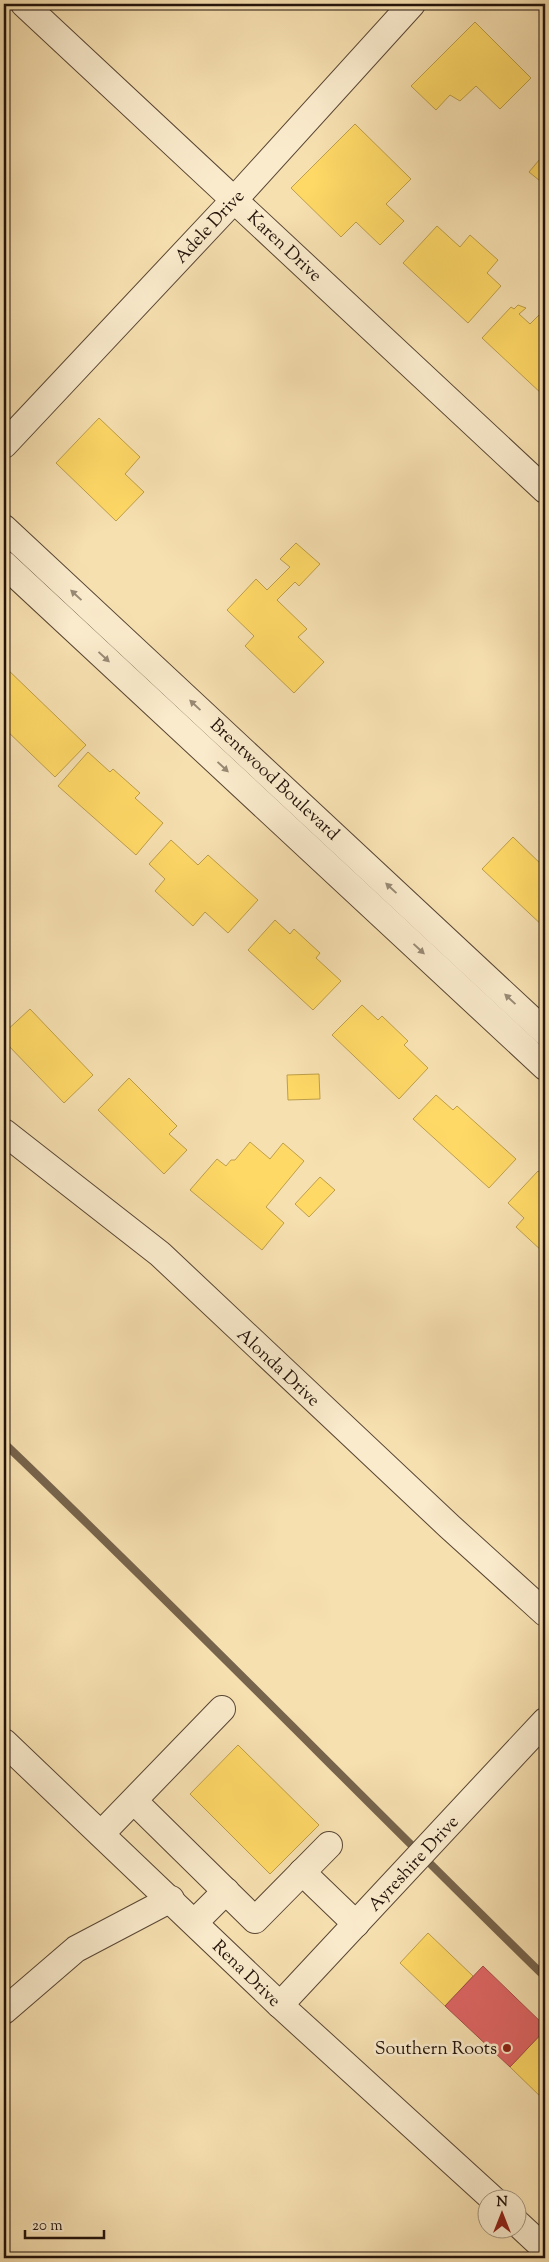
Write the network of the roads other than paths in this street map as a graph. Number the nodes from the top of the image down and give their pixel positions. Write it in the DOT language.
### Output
graph roads {
  1 [pos="24,4"];
  2 [pos="412,4"];
  3 [pos="235,199"];
  4 [pos="4,446"];
  5 [pos="545,490"];
  6 [pos="4,528"];
  7 [pos="4,564"];
  8 [pos="545,1032"];
  9 [pos="545,1067"];
  10 [pos="4,1132"];
  11 [pos="545,1613"];
  12 [pos="222,1709"];
  13 [pos="545,1721"];
  14 [pos="4,1742"];
  15 [pos="134,1801"];
  16 [pos="101,1834"];
  17 [pos="329,1845"];
  18 [pos="302,1872"];
  19 [pos="226,1891"];
  20 [pos="171,1898"];
  21 [pos="195,1922"];
  22 [pos="356,1924"];
  23 [pos="280,2005"];
  24 [pos="4,2011"];
  25 [pos="483,2190"];
  26 [pos="526,2231"];
  27 [pos="545,2249"];
  1 -- 3 [label="street, Karen Drive"];
  2 -- 3 [label="street, Adele Drive"];
  3 -- 4 [label="street, Adele Drive"];
  3 -- 5 [label="street, Karen Drive"];
  8 -- 6 [label="street, Brentwood Boulevard, one-way"];
  7 -- 9 [label="street, Brentwood Boulevard, one-way"];
  10 -- 11 [label="street, Alonda Drive"];
  12 -- 15 [label="street"];
  13 -- 22 [label="street, Ayreshire Drive"];
  14 -- 16 [label="street, Rena Drive"];
  15 -- 16 [label="street"];
  15 -- 19 [label="street"];
  16 -- 20 [label="street, Rena Drive"];
  17 -- 18 [label="street"];
  18 -- 19 [label="street"];
  18 -- 22 [label="street"];
  19 -- 21 [label="street"];
  20 -- 21 [label="street, Rena Drive"];
  20 -- 24 [label="street"];
  21 -- 23 [label="street, Rena Drive"];
  22 -- 23 [label="street, Ayreshire Drive"];
  23 -- 25 [label="street, Rena Drive"];
  26 -- 27 [label="street"];
}
